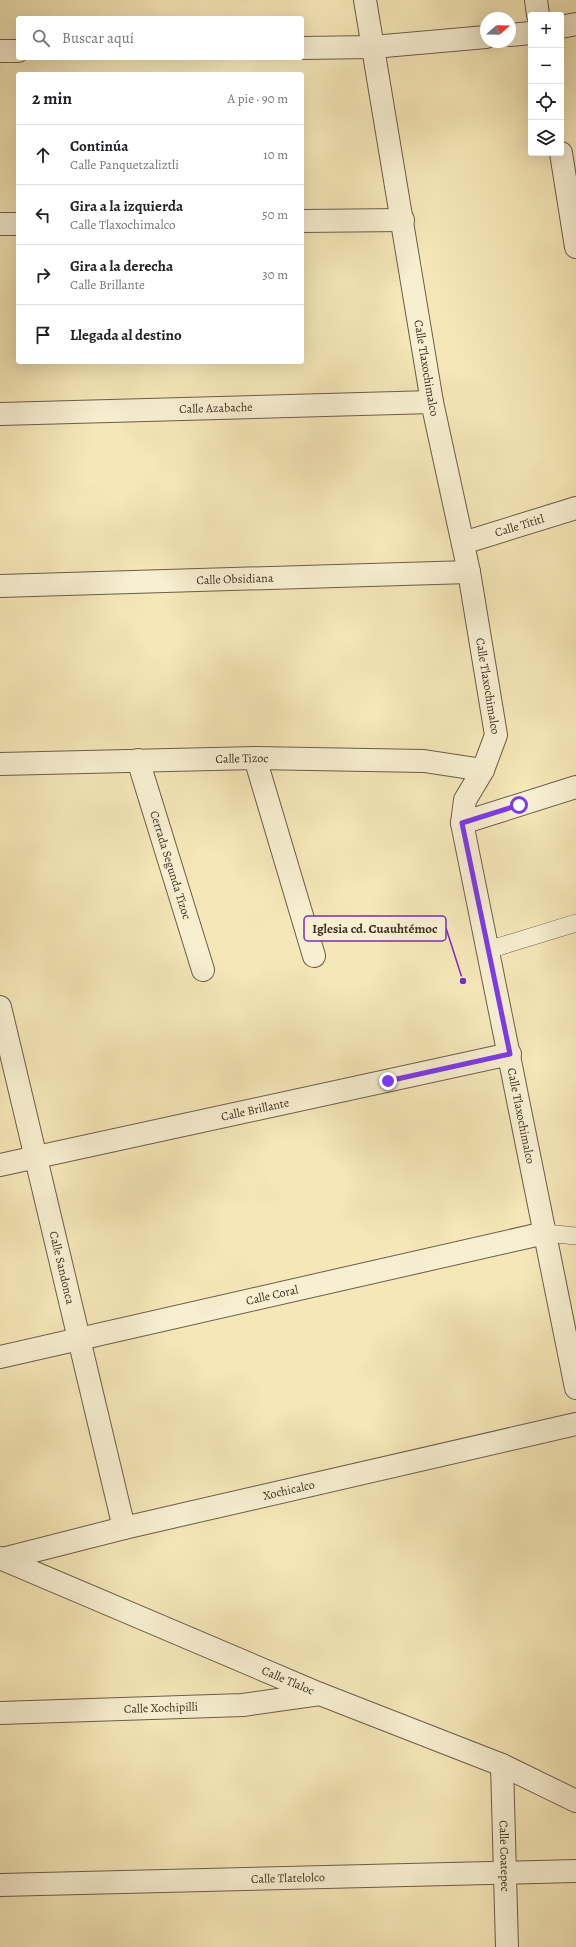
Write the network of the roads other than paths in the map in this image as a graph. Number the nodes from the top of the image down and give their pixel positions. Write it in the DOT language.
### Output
graph roads {
  1 [pos="365,0"];
  2 [pos="536,0"];
  3 [pos="538,12"];
  4 [pos="576,24"];
  5 [pos="564,26"];
  6 [pos="528,33"];
  7 [pos="516,34"];
  8 [pos="480,38"];
  9 [pos="373,47"];
  10 [pos="304,48"];
  11 [pos="0,51"];
  12 [pos="16,51"];
  13 [pos="561,156"];
  14 [pos="403,220"];
  15 [pos="304,221"];
  16 [pos="0,224"];
  17 [pos="16,224"];
  18 [pos="576,248"];
  19 [pos="432,402"];
  20 [pos="0,414"];
  21 [pos="576,508"];
  22 [pos="463,543"];
  23 [pos="469,572"];
  24 [pos="0,586"];
  25 [pos="255,758"];
  26 [pos="138,760"];
  27 [pos="0,764"];
  28 [pos="483,770"];
  29 [pos="576,787"];
  30 [pos="462,823"];
  31 [pos="576,923"];
  32 [pos="488,950"];
  33 [pos="314,956"];
  34 [pos="203,970"];
  35 [pos="0,1007"];
  36 [pos="510,1054"];
  37 [pos="36,1157"];
  38 [pos="0,1165"];
  39 [pos="545,1233"];
  40 [pos="576,1236"];
  41 [pos="78,1339"];
  42 [pos="0,1357"];
  43 [pos="576,1388"];
  44 [pos="576,1424"];
  45 [pos="124,1528"];
  46 [pos="1,1559"];
  47 [pos="320,1694"];
  48 [pos="0,1713"];
  49 [pos="502,1765"];
  50 [pos="576,1801"];
  51 [pos="576,1871"];
  52 [pos="506,1872"];
  53 [pos="0,1885"];
  54 [pos="507,1947"];
  1 -- 9 [label="street, Calle Tlaxochimalco"];
  2 -- 3 [label="street"];
  4 -- 5 [label="street"];
  6 -- 7 [label="street"];
  8 -- 9 [label="street"];
  9 -- 10 [label="street"];
  9 -- 14 [label="street, Calle Tlaxochimalco"];
  11 -- 12 [label="street"];
  13 -- 18 [label="street"];
  14 -- 15 [label="street"];
  14 -- 19 [label="street, Calle Tlaxochimalco"];
  16 -- 17 [label="street"];
  19 -- 20 [label="street, Calle Azabache"];
  19 -- 22 [label="street, Calle Tlaxochimalco"];
  21 -- 22 [label="street, Calle Tititl"];
  22 -- 23 [label="street, Calle Tlaxochimalco"];
  23 -- 24 [label="street, Calle Obsidiana"];
  23 -- 28 [label="street, Calle Tlaxochimalco"];
  25 -- 26 [label="street, Calle Tizoc"];
  25 -- 28 [label="street, Calle Tizoc"];
  25 -- 33 [label="street"];
  26 -- 27 [label="street, Calle Tizoc"];
  26 -- 34 [label="street, Cerrada Segunda Tizoc"];
  28 -- 30 [label="street, Calle Tlaxochimalco"];
  29 -- 30 [label="street"];
  30 -- 32 [label="street, Calle Tlaxochimalco"];
  31 -- 32 [label="lane"];
  32 -- 36 [label="street, Calle Tlaxochimalco"];
  35 -- 37 [label="street, Calle Sandonca"];
  36 -- 37 [label="street, Calle Brillante"];
  36 -- 39 [label="street, Calle Tlaxochimalco"];
  37 -- 38 [label="street, Calle Brillante"];
  37 -- 41 [label="street, Calle Sandonca"];
  39 -- 40 [label="lane"];
  39 -- 41 [label="street, Calle Coral"];
  39 -- 43 [label="street, Calle Tlaxochimalco"];
  41 -- 42 [label="street, Calle Coral"];
  41 -- 45 [label="street, Calle Sandonca"];
  44 -- 45 [label="street, Xochicalco"];
  45 -- 46 [label="street, Xochicalco"];
  46 -- 47 [label="street, Calle Tlaloc"];
  47 -- 48 [label="street, Calle Xochipilli"];
  47 -- 49 [label="street, Calle Tlaloc"];
  49 -- 50 [label="street, Calle Tlaloc"];
  49 -- 52 [label="street, Calle Coatepec"];
  51 -- 52 [label="street, Calle Tlatelolco"];
  52 -- 53 [label="street, Calle Tlatelolco"];
  52 -- 54 [label="street, Calle Coatepec"];
}
